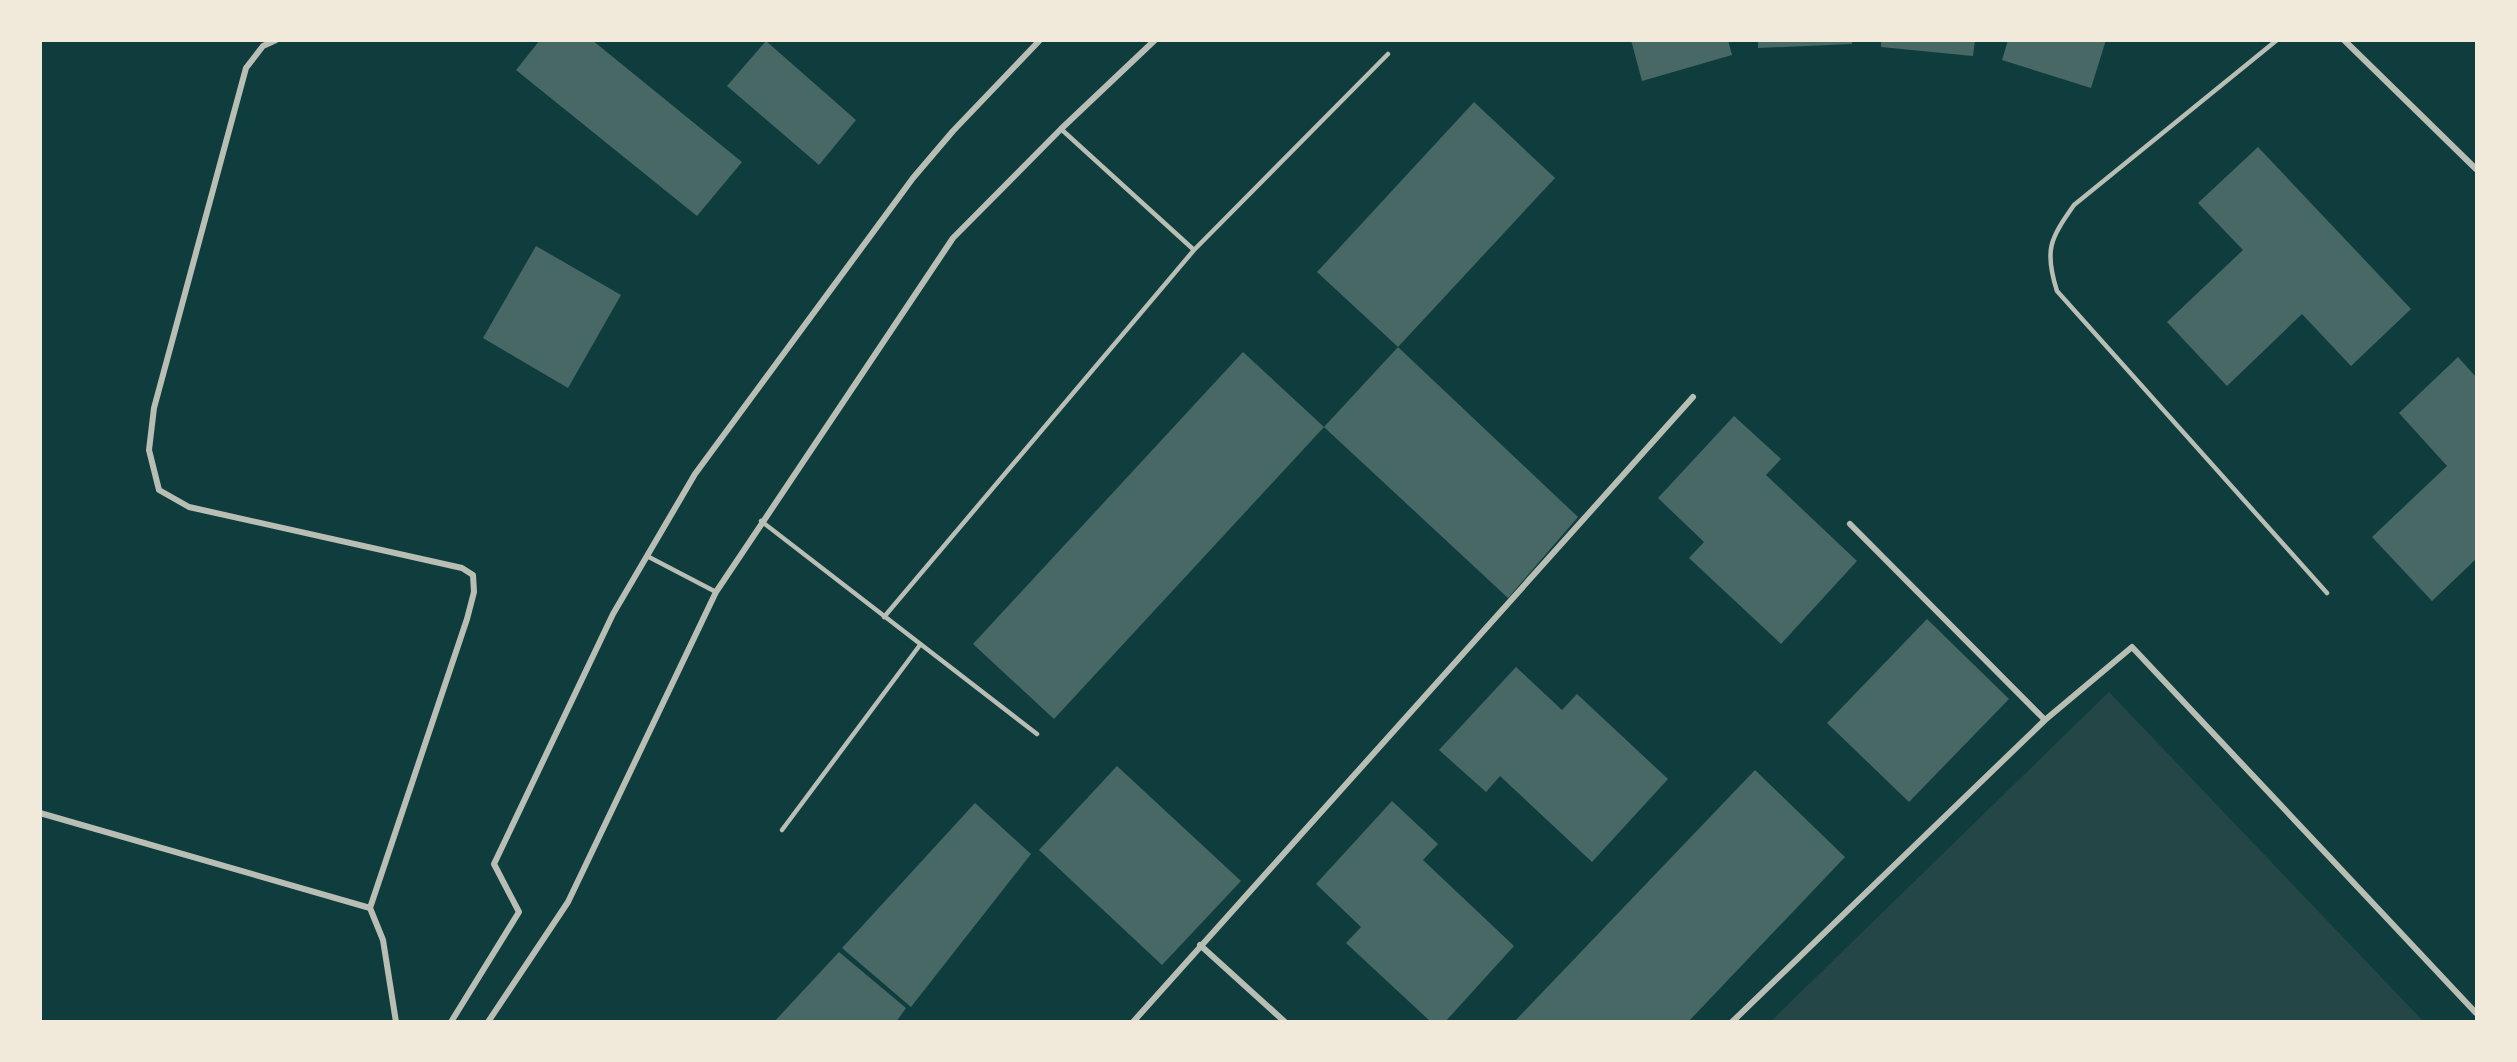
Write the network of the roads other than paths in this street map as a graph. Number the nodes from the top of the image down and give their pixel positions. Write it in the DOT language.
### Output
graph roads {
  1 [pos="276,40"];
  2 [pos="1040,40"];
  3 [pos="1155,40"];
  4 [pos="2277,40"];
  5 [pos="2344,40"];
  6 [pos="1388,54"];
  7 [pos="1060,129"];
  8 [pos="2476,169"];
  9 [pos="1194,250"];
  10 [pos="1693,397"];
  11 [pos="762,521"];
  12 [pos="1850,524"];
  13 [pos="647,556"];
  14 [pos="716,592"];
  15 [pos="2327,593"];
  16 [pos="884,617"];
  17 [pos="920,645"];
  18 [pos="2045,720"];
  19 [pos="1037,734"];
  20 [pos="40,813"];
  21 [pos="782,830"];
  22 [pos="370,908"];
  23 [pos="1200,945"];
  24 [pos="2476,1013"];
  25 [pos="396,1022"];
  26 [pos="451,1022"];
  27 [pos="488,1022"];
  28 [pos="1133,1022"];
  29 [pos="1285,1022"];
  30 [pos="1732,1022"];
  1 -- 22 [label="street"];
  2 -- 13 [label="street"];
  3 -- 7 [label="street"];
  4 -- 15 [label="lane"];
  5 -- 8 [label="street"];
  6 -- 9 [label="lane"];
  7 -- 9 [label="lane"];
  7 -- 11 [label="street"];
  9 -- 16 [label="lane"];
  10 -- 23 [label="street"];
  11 -- 14 [label="street"];
  11 -- 16 [label="lane"];
  12 -- 18 [label="street"];
  13 -- 14 [label="lane"];
  13 -- 26 [label="street"];
  14 -- 27 [label="street"];
  16 -- 17 [label="lane"];
  17 -- 19 [label="lane"];
  17 -- 21 [label="lane"];
  18 -- 24 [label="street"];
  18 -- 30 [label="street"];
  20 -- 22 [label="street"];
  22 -- 25 [label="street"];
  23 -- 28 [label="street"];
  23 -- 29 [label="street"];
}
